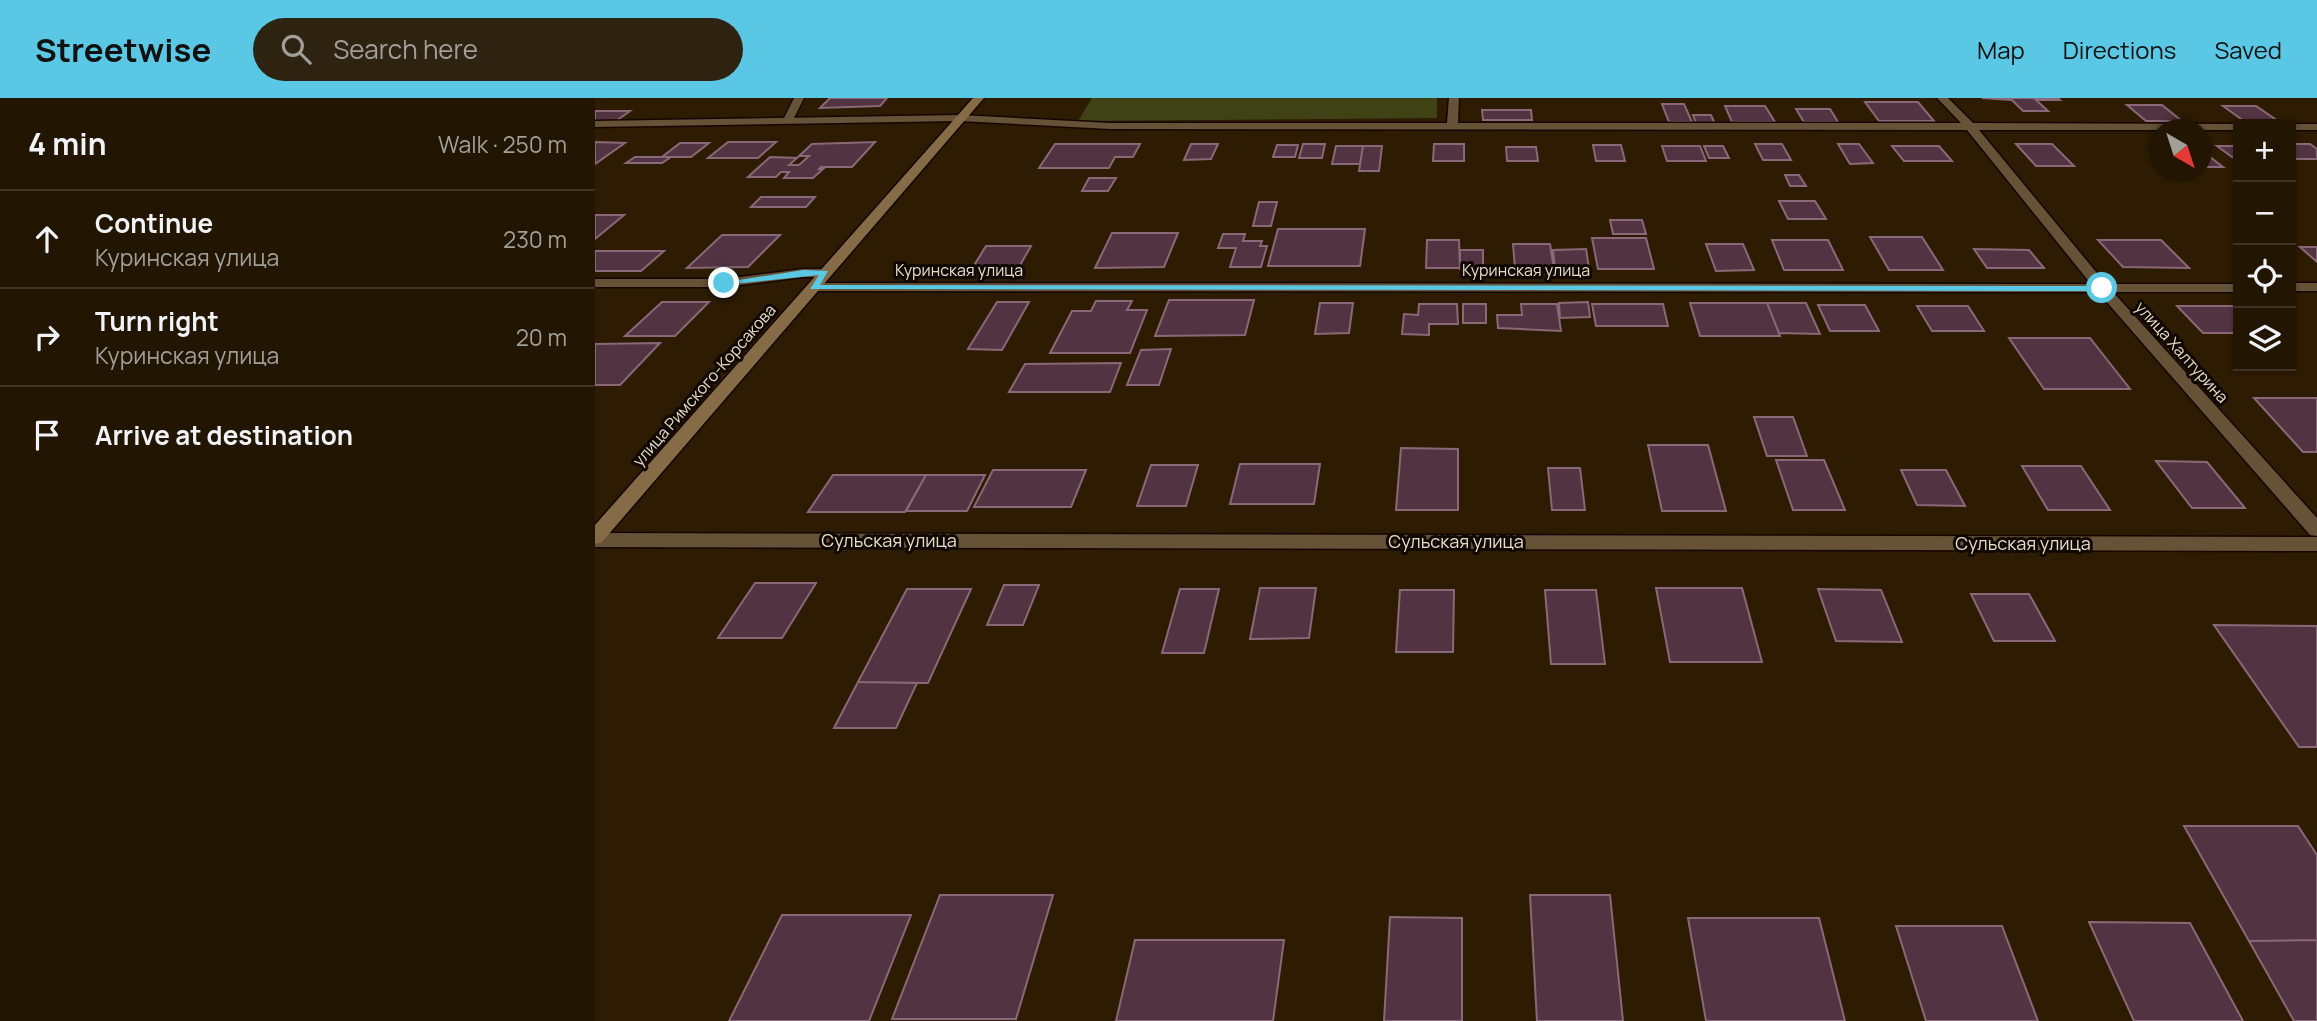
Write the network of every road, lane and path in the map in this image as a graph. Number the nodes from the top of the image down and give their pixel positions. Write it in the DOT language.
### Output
graph roads {
  1 [pos="799,98"];
  2 [pos="979,98"];
  3 [pos="1454,98"];
  4 [pos="1942,98"];
  5 [pos="960,118"];
  6 [pos="788,120"];
  7 [pos="595,124"];
  8 [pos="1452,127"];
  9 [pos="2233,127"];
  10 [pos="2296,127"];
  11 [pos="2317,127"];
  12 [pos="1971,128"];
  13 [pos="825,273"];
  14 [pos="595,283"];
  15 [pos="813,287"];
  16 [pos="2317,287"];
  17 [pos="2102,288"];
  18 [pos="2233,288"];
  19 [pos="2296,288"];
  20 [pos="2317,530"];
  21 [pos="595,538"];
  22 [pos="2317,544"];
  1 -- 6 [label="street"];
  2 -- 5 [label="main road, улица Римского-Корсакова"];
  3 -- 8 [label="street"];
  4 -- 12 [label="street, улица Халтурина"];
  5 -- 6 [label="street"];
  5 -- 8 [label="street"];
  5 -- 13 [label="main road, улица Римского-Корсакова"];
  6 -- 7 [label="street"];
  8 -- 12 [label="street"];
  9 -- 12 [label="street"];
  10 -- 11 [label="street"];
  12 -- 17 [label="street, улица Халтурина"];
  13 -- 14 [label="street"];
  13 -- 15 [label="main road, улица Римского-Корсакова"];
  15 -- 17 [label="street, Куринская улица"];
  15 -- 21 [label="main road, улица Римского-Корсакова"];
  16 -- 19 [label="street"];
  17 -- 18 [label="street, Куринская улица"];
  17 -- 20 [label="street, улица Халтурина"];
  21 -- 22 [label="street, Сульская улица"];
}
